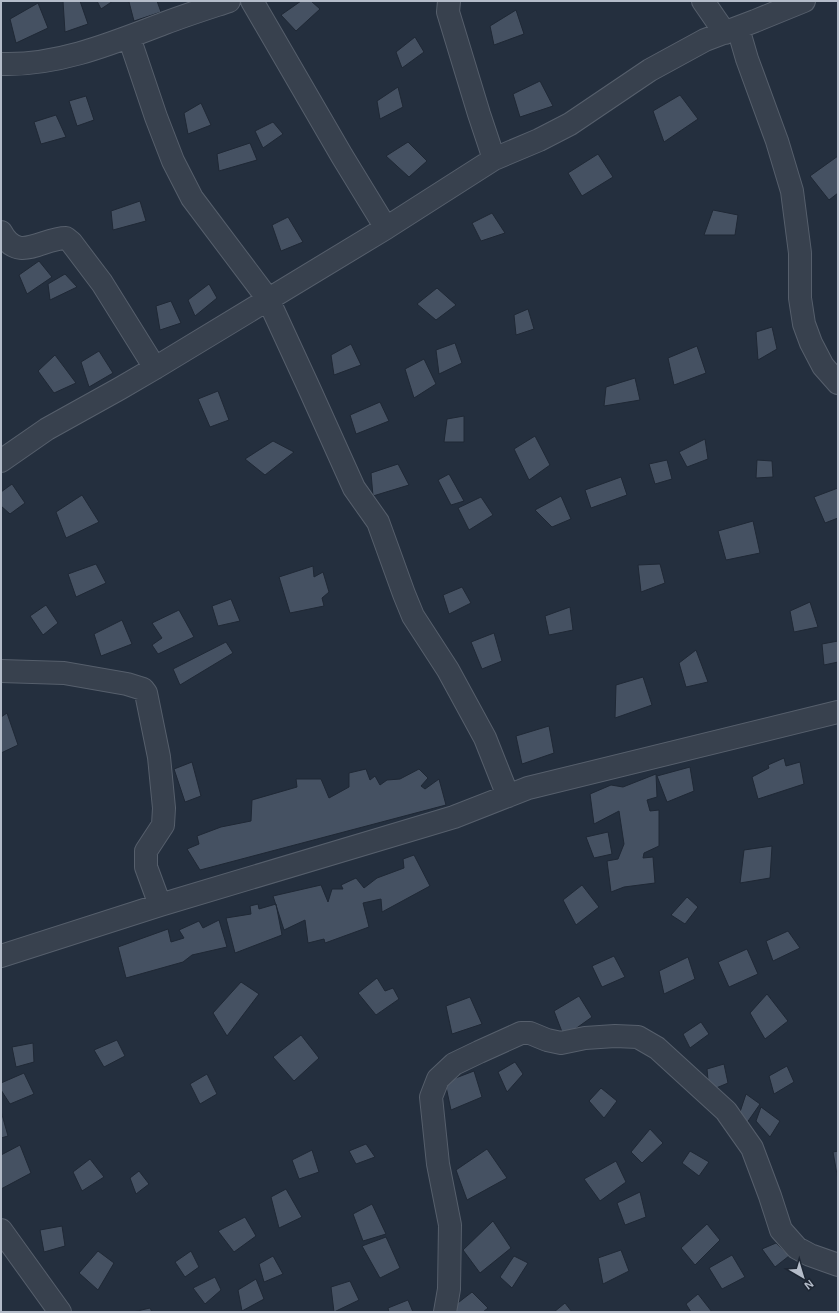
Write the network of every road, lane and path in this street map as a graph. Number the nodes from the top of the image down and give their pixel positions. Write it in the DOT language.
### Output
graph roads {
  1 [pos="229,1"];
  2 [pos="252,1"];
  3 [pos="449,1"];
  4 [pos="703,1"];
  5 [pos="804,1"];
  6 [pos="731,30"];
  7 [pos="129,36"];
  8 [pos="1,64"];
  9 [pos="494,159"];
  10 [pos="386,228"];
  11 [pos="2,235"];
  12 [pos="268,299"];
  13 [pos="155,368"];
  14 [pos="838,383"];
  15 [pos="1,460"];
  16 [pos="1,671"];
  17 [pos="838,712"];
  18 [pos="508,796"];
  19 [pos="160,905"];
  20 [pos="1,956"];
  21 [pos="1,1230"];
  22 [pos="838,1265"];
  23 [pos="60,1312"];
  24 [pos="445,1312"];
  1 -- 7 [label="street"];
  2 -- 10 [label="street"];
  3 -- 9 [label="street"];
  4 -- 6 [label="street"];
  5 -- 6 [label="street"];
  6 -- 9 [label="street"];
  6 -- 14 [label="street"];
  7 -- 8 [label="street"];
  7 -- 12 [label="street"];
  9 -- 10 [label="street"];
  10 -- 12 [label="street"];
  11 -- 13 [label="street"];
  12 -- 13 [label="street"];
  12 -- 18 [label="street"];
  13 -- 15 [label="street"];
  16 -- 19 [label="street"];
  17 -- 18 [label="street"];
  18 -- 19 [label="street"];
  19 -- 20 [label="street"];
  21 -- 23 [label="street"];
  22 -- 24 [label="street"];
}
